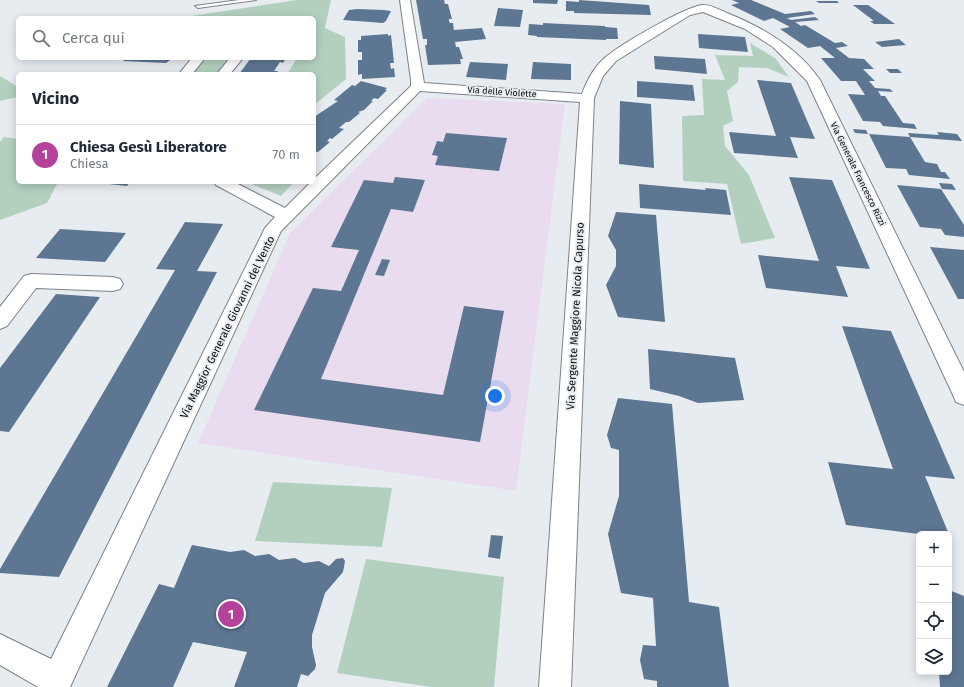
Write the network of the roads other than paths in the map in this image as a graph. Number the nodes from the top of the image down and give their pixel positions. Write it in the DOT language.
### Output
graph roads {
  1 [pos="253,0"];
  2 [pos="406,0"];
  3 [pos="702,4"];
  4 [pos="198,6"];
  5 [pos="197,60"];
  6 [pos="235,60"];
  7 [pos="187,72"];
  8 [pos="225,72"];
  9 [pos="416,87"];
  10 [pos="587,98"];
  11 [pos="226,184"];
  12 [pos="287,216"];
  13 [pos="113,284"];
  14 [pos="0,321"];
  15 [pos="964,395"];
  16 [pos="0,649"];
  17 [pos="56,683"];
  18 [pos="556,687"];
  1 -- 4 [label="lane"];
  2 -- 9 [label="street"];
  3 -- 10 [label="street, Via Sergente Maggiore Nicola Capurso"];
  3 -- 15 [label="street, Via Generale Francesco Rizzi"];
  5 -- 7 [label="street"];
  6 -- 8 [label="street"];
  9 -- 10 [label="street, Via delle Violette"];
  9 -- 12 [label="street, Via Maggior Generale Giovanni del Vento"];
  10 -- 18 [label="street, Via Sergente Maggiore Nicola Capurso"];
  11 -- 12 [label="street"];
  12 -- 17 [label="street, Via Maggior Generale Giovanni del Vento"];
  13 -- 14 [label="street"];
  16 -- 17 [label="street"];
}
